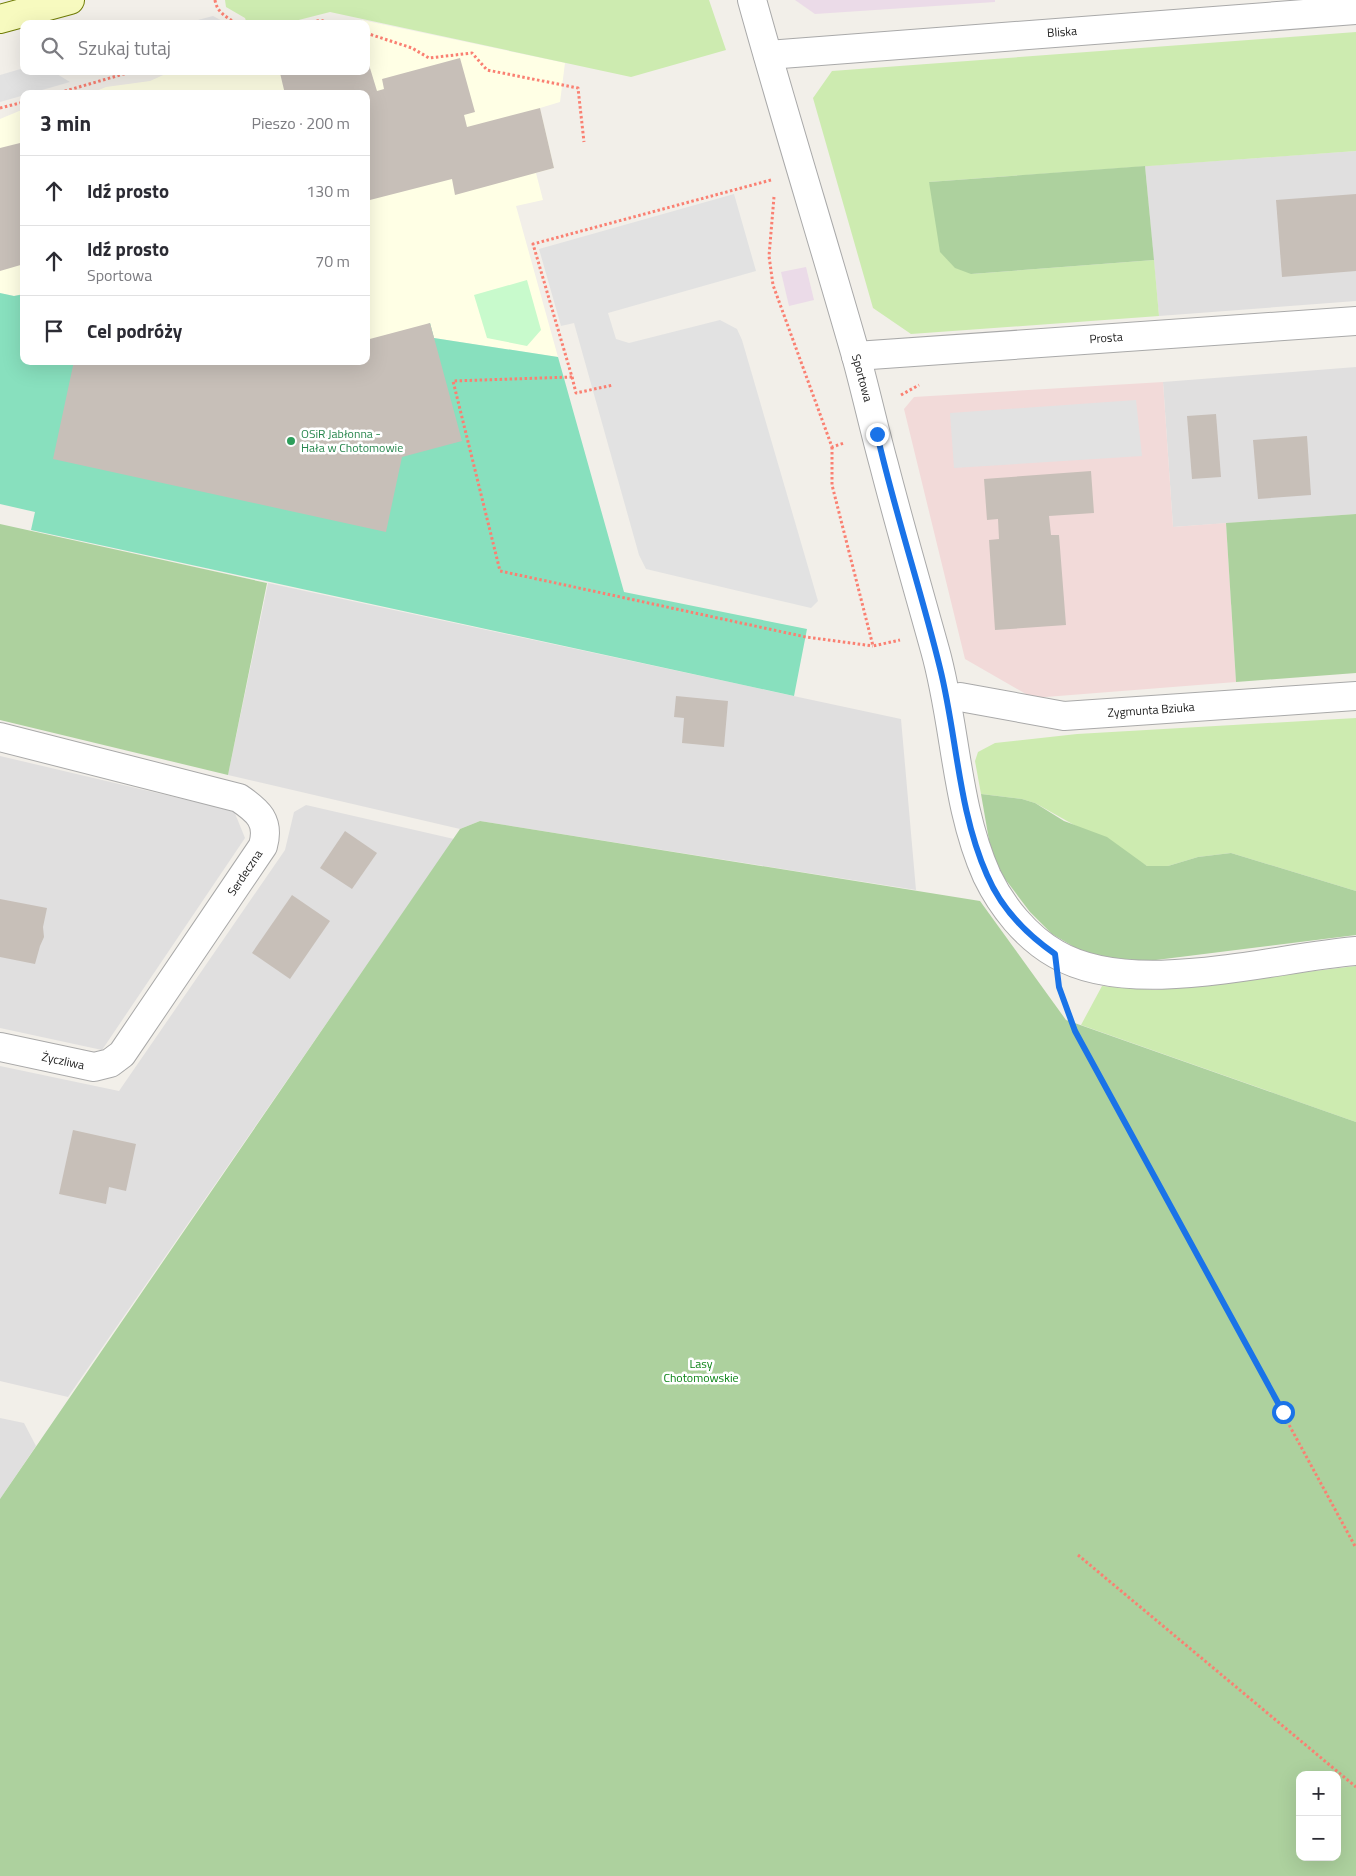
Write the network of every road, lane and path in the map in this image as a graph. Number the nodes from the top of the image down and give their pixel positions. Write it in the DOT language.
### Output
graph roads {
  1 [pos="70,0"];
  2 [pos="215,0"];
  3 [pos="752,0"];
  4 [pos="1356,10"];
  5 [pos="0,19"];
  6 [pos="231,20"];
  7 [pos="370,34"];
  8 [pos="768,55"];
  9 [pos="120,75"];
  10 [pos="69,90"];
  11 [pos="20,103"];
  12 [pos="0,108"];
  13 [pos="584,142"];
  14 [pos="776,179"];
  15 [pos="775,188"];
  16 [pos="1356,320"];
  17 [pos="856,356"];
  18 [pos="572,377"];
  19 [pos="922,384"];
  20 [pos="614,385"];
  21 [pos="898,399"];
  22 [pos="877,434"];
  23 [pos="832,447"];
  24 [pos="873,646"];
  25 [pos="905,648"];
  26 [pos="1356,696"];
  27 [pos="947,699"];
  28 [pos="0,738"];
  29 [pos="1356,951"];
  30 [pos="1055,954"];
  31 [pos="0,1048"];
  32 [pos="122,1054"];
  33 [pos="1356,1548"];
  34 [pos="1078,1555"];
  35 [pos="1356,1787"];
  1 -- 5 [label="street"];
  2 -- 6 [label="path"];
  3 -- 8 [label="street, Sportowa"];
  4 -- 8 [label="street, Bliska"];
  7 -- 13 [label="path"];
  8 -- 17 [label="street, Sportowa"];
  9 -- 10 [label="path"];
  11 -- 12 [label="path"];
  14 -- 18 [label="path"];
  15 -- 23 [label="path"];
  16 -- 17 [label="street, Prosta"];
  17 -- 22 [label="street, Sportowa"];
  18 -- 20 [label="path"];
  18 -- 24 [label="path"];
  19 -- 21 [label="path"];
  22 -- 23 [label="path"];
  22 -- 27 [label="street, Sportowa"];
  23 -- 24 [label="path"];
  24 -- 25 [label="path"];
  26 -- 27 [label="street, Zygmunta Bziuka"];
  27 -- 30 [label="street, Sportowa"];
  28 -- 32 [label="street, Serdeczna"];
  29 -- 30 [label="street, Sportowa"];
  30 -- 33 [label="path"];
  31 -- 32 [label="street, Życzliwa"];
  34 -- 35 [label="path"];
}
